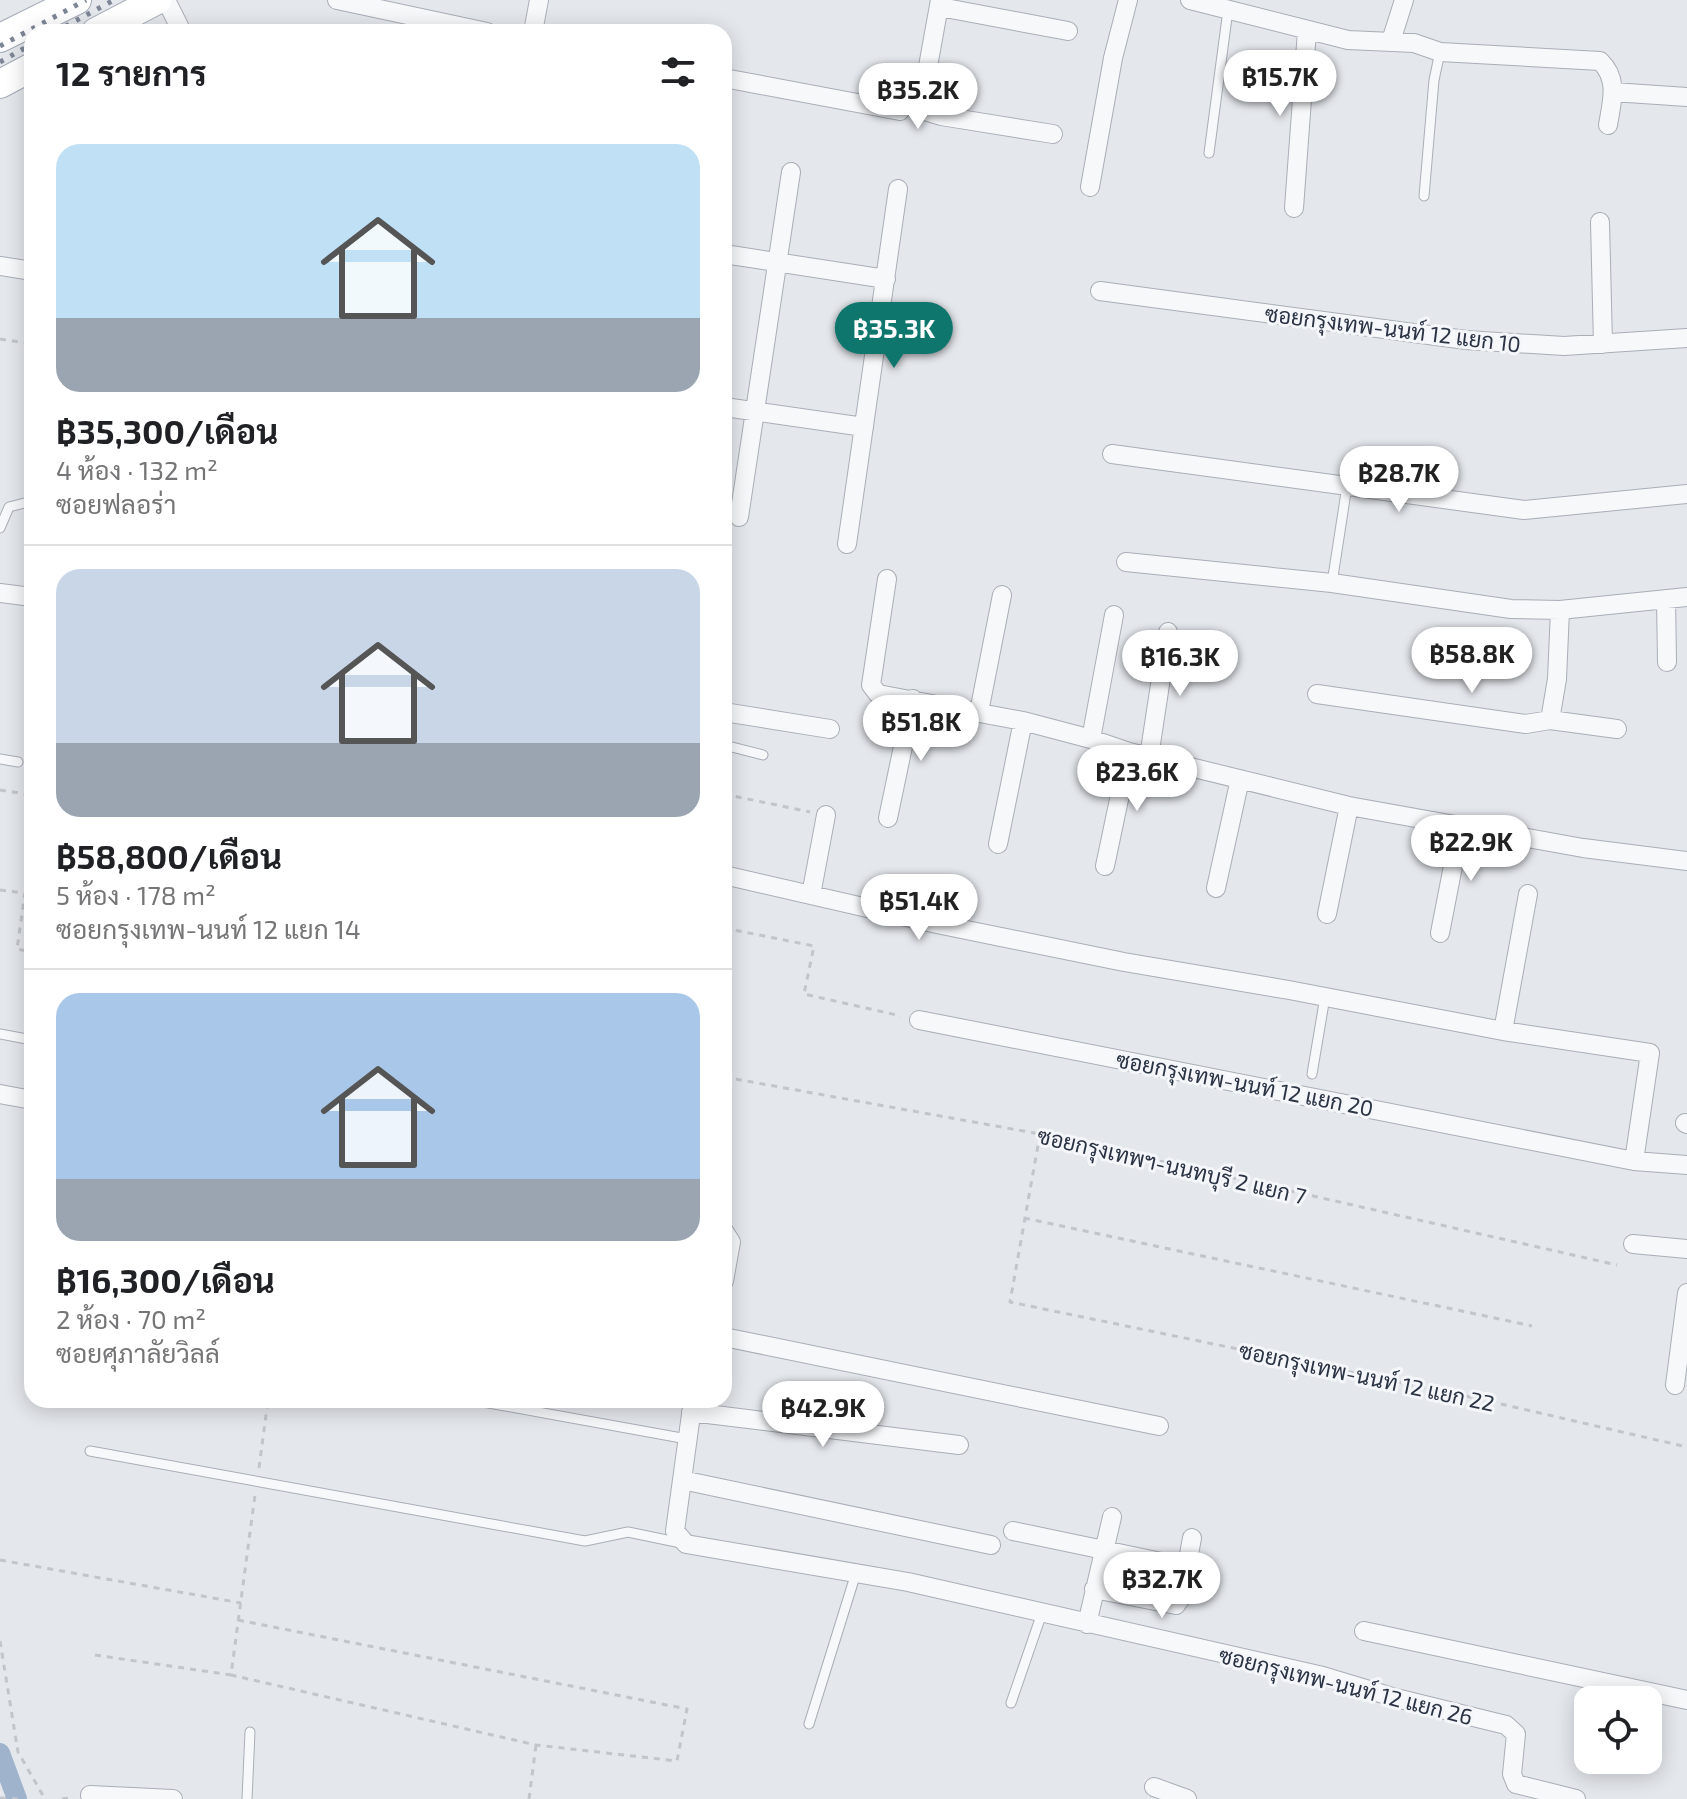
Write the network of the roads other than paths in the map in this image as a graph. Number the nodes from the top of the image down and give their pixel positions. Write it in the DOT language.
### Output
graph roads {
  1 [pos="77,0"];
  2 [pos="157,0"];
  3 [pos="166,0"];
  4 [pos="337,0"];
  5 [pos="539,0"];
  6 [pos="1128,0"];
  7 [pos="1190,0"];
  8 [pos="1404,0"];
  9 [pos="940,3"];
  10 [pos="1228,10"];
  11 [pos="39,24"];
  12 [pos="112,24"];
  13 [pos="178,24"];
  14 [pos="450,24"];
  15 [pos="534,24"];
  16 [pos="24,30"];
  17 [pos="1068,31"];
  18 [pos="1307,31"];
  19 [pos="0,38"];
  20 [pos="1391,41"];
  21 [pos="1440,52"];
  22 [pos="24,71"];
  23 [pos="732,80"];
  24 [pos="0,84"];
  25 [pos="1613,92"];
  26 [pos="1687,97"];
  27 [pos="900,111"];
  28 [pos="1608,125"];
  29 [pos="1053,134"];
  30 [pos="1209,153"];
  31 [pos="791,172"];
  32 [pos="1090,187"];
  33 [pos="898,189"];
  34 [pos="1424,196"];
  35 [pos="1294,208"];
  36 [pos="1600,222"];
  37 [pos="732,255"];
  38 [pos="777,262"];
  39 [pos="0,266"];
  40 [pos="24,270"];
  41 [pos="886,279"];
  42 [pos="1100,291"];
  43 [pos="1687,338"];
  44 [pos="1603,344"];
  45 [pos="732,408"];
  46 [pos="755,412"];
  47 [pos="864,427"];
  48 [pos="1112,454"];
  49 [pos="1347,486"];
  50 [pos="1687,494"];
  51 [pos="24,503"];
  52 [pos="739,517"];
  53 [pos="0,528"];
  54 [pos="847,544"];
  55 [pos="1126,562"];
  56 [pos="887,579"];
  57 [pos="1332,583"];
  58 [pos="0,593"];
  59 [pos="1002,595"];
  60 [pos="24,596"];
  61 [pos="1687,597"];
  62 [pos="1666,599"];
  63 [pos="1560,610"];
  64 [pos="1114,615"];
  65 [pos="1168,632"];
  66 [pos="1667,662"];
  67 [pos="1317,694"];
  68 [pos="913,699"];
  69 [pos="979,712"];
  70 [pos="732,713"];
  71 [pos="1550,720"];
  72 [pos="1023,721"];
  73 [pos="830,729"];
  74 [pos="1617,729"];
  75 [pos="1091,739"];
  76 [pos="732,747"];
  77 [pos="1129,752"];
  78 [pos="763,755"];
  79 [pos="1149,757"];
  80 [pos="0,759"];
  81 [pos="18,762"];
  82 [pos="1240,779"];
  83 [pos="1349,806"];
  84 [pos="826,815"];
  85 [pos="888,818"];
  86 [pos="1461,825"];
  87 [pos="998,844"];
  88 [pos="1687,861"];
  89 [pos="1105,866"];
  90 [pos="732,877"];
  91 [pos="1216,888"];
  92 [pos="1528,894"];
  93 [pos="811,895"];
  94 [pos="1327,914"];
  95 [pos="1440,933"];
  96 [pos="1325,997"];
  97 [pos="919,1020"];
  98 [pos="1503,1031"];
  99 [pos="0,1034"];
  100 [pos="24,1038"];
  101 [pos="1312,1074"];
  102 [pos="0,1094"];
  103 [pos="24,1098"];
  104 [pos="1634,1161"];
  105 [pos="1687,1165"];
  106 [pos="1633,1244"];
  107 [pos="1687,1249"];
  108 [pos="1687,1293"];
  109 [pos="732,1339"];
  110 [pos="1675,1385"];
  111 [pos="516,1408"];
  112 [pos="692,1408"];
  113 [pos="706,1408"];
  114 [pos="1159,1426"];
  115 [pos="687,1439"];
  116 [pos="959,1445"];
  117 [pos="90,1451"];
  118 [pos="682,1480"];
  119 [pos="1112,1517"];
  120 [pos="1013,1531"];
  121 [pos="1192,1538"];
  122 [pos="686,1544"];
  123 [pos="991,1545"];
  124 [pos="1103,1550"];
  125 [pos="1185,1567"];
  126 [pos="856,1573"];
  127 [pos="1094,1589"];
  128 [pos="1042,1613"];
  129 [pos="1087,1624"];
  130 [pos="1364,1631"];
  131 [pos="1599,1686"];
  132 [pos="1662,1697"];
  133 [pos="1687,1700"];
  134 [pos="1011,1703"];
  135 [pos="809,1724"];
  136 [pos="250,1732"];
  137 [pos="1154,1787"];
  138 [pos="90,1795"];
  139 [pos="173,1799"];
  140 [pos="247,1799"];
  141 [pos="1187,1799"];
  142 [pos="1576,1799"];
  1 -- 11 [label="main road"];
  2 -- 12 [label="main road"];
  3 -- 13 [label="street"];
  4 -- 14 [label="street"];
  5 -- 15 [label="street"];
  6 -- 32 [label="street"];
  7 -- 10 [label="street"];
  8 -- 20 [label="street"];
  9 -- 17 [label="street"];
  9 -- 29 [label="street"];
  10 -- 18 [label="street"];
  10 -- 30 [label="lane"];
  16 -- 19 [label="main road"];
  18 -- 20 [label="street"];
  18 -- 35 [label="street"];
  20 -- 21 [label="street"];
  21 -- 25 [label="street"];
  21 -- 34 [label="lane"];
  22 -- 24 [label="main road"];
  23 -- 27 [label="street"];
  25 -- 26 [label="street"];
  25 -- 28 [label="street"];
  31 -- 38 [label="street"];
  33 -- 41 [label="street"];
  36 -- 44 [label="street"];
  37 -- 38 [label="street"];
  38 -- 41 [label="street"];
  38 -- 46 [label="street"];
  39 -- 40 [label="street"];
  41 -- 47 [label="street"];
  42 -- 44 [label="street, ซอยกรุงเทพ-นนท์ 12 แยก 10"];
  43 -- 44 [label="street, ซอยกรุงเทพ-นนท์ 12 แยก 10"];
  45 -- 46 [label="street"];
  46 -- 47 [label="street"];
  46 -- 52 [label="street"];
  47 -- 54 [label="street"];
  48 -- 49 [label="street"];
  49 -- 50 [label="street"];
  49 -- 57 [label="lane"];
  51 -- 53 [label="lane"];
  55 -- 57 [label="street"];
  56 -- 68 [label="street"];
  57 -- 63 [label="street"];
  58 -- 60 [label="street"];
  59 -- 69 [label="street"];
  61 -- 62 [label="street"];
  62 -- 63 [label="street"];
  62 -- 66 [label="street"];
  63 -- 71 [label="street"];
  64 -- 75 [label="street"];
  65 -- 79 [label="street"];
  67 -- 71 [label="street"];
  68 -- 69 [label="street"];
  68 -- 85 [label="street"];
  69 -- 72 [label="street"];
  70 -- 73 [label="street"];
  71 -- 74 [label="street"];
  72 -- 75 [label="street"];
  72 -- 87 [label="street"];
  75 -- 77 [label="street"];
  76 -- 78 [label="lane"];
  77 -- 79 [label="street"];
  77 -- 89 [label="street"];
  79 -- 82 [label="street"];
  80 -- 81 [label="lane"];
  82 -- 83 [label="street"];
  82 -- 91 [label="street"];
  83 -- 86 [label="street"];
  83 -- 94 [label="street"];
  84 -- 93 [label="street"];
  86 -- 88 [label="street"];
  86 -- 95 [label="street"];
  90 -- 93 [label="street"];
  92 -- 98 [label="street"];
  93 -- 96 [label="street"];
  96 -- 98 [label="street"];
  96 -- 101 [label="lane"];
  97 -- 104 [label="street, ซอยกรุงเทพ-นนท์ 12 แยก 20"];
  98 -- 104 [label="street"];
  99 -- 100 [label="lane"];
  102 -- 103 [label="street"];
  104 -- 105 [label="street, ซอยกรุงเทพ-นนท์ 12 แยก 20"];
  106 -- 107 [label="street"];
  108 -- 110 [label="street"];
  109 -- 114 [label="street"];
  111 -- 115 [label="lane"];
  112 -- 115 [label="street"];
  113 -- 116 [label="street"];
  115 -- 118 [label="street"];
  117 -- 122 [label="lane"];
  118 -- 122 [label="street"];
  118 -- 123 [label="street"];
  119 -- 124 [label="street"];
  120 -- 124 [label="street"];
  121 -- 125 [label="street"];
  122 -- 126 [label="street, ซอยกรุงเทพ-นนท์ 12 แยก 26"];
  124 -- 125 [label="street"];
  124 -- 127 [label="street"];
  125 -- 127 [label="street"];
  126 -- 128 [label="street, ซอยกรุงเทพ-นนท์ 12 แยก 26"];
  126 -- 135 [label="lane"];
  127 -- 129 [label="street"];
  128 -- 129 [label="street, ซอยกรุงเทพ-นนท์ 12 แยก 26"];
  128 -- 134 [label="lane"];
  129 -- 142 [label="street, ซอยกรุงเทพ-นนท์ 12 แยก 26"];
  130 -- 131 [label="street"];
  132 -- 133 [label="street"];
  136 -- 140 [label="lane"];
  137 -- 141 [label="street"];
  138 -- 139 [label="street"];
}
